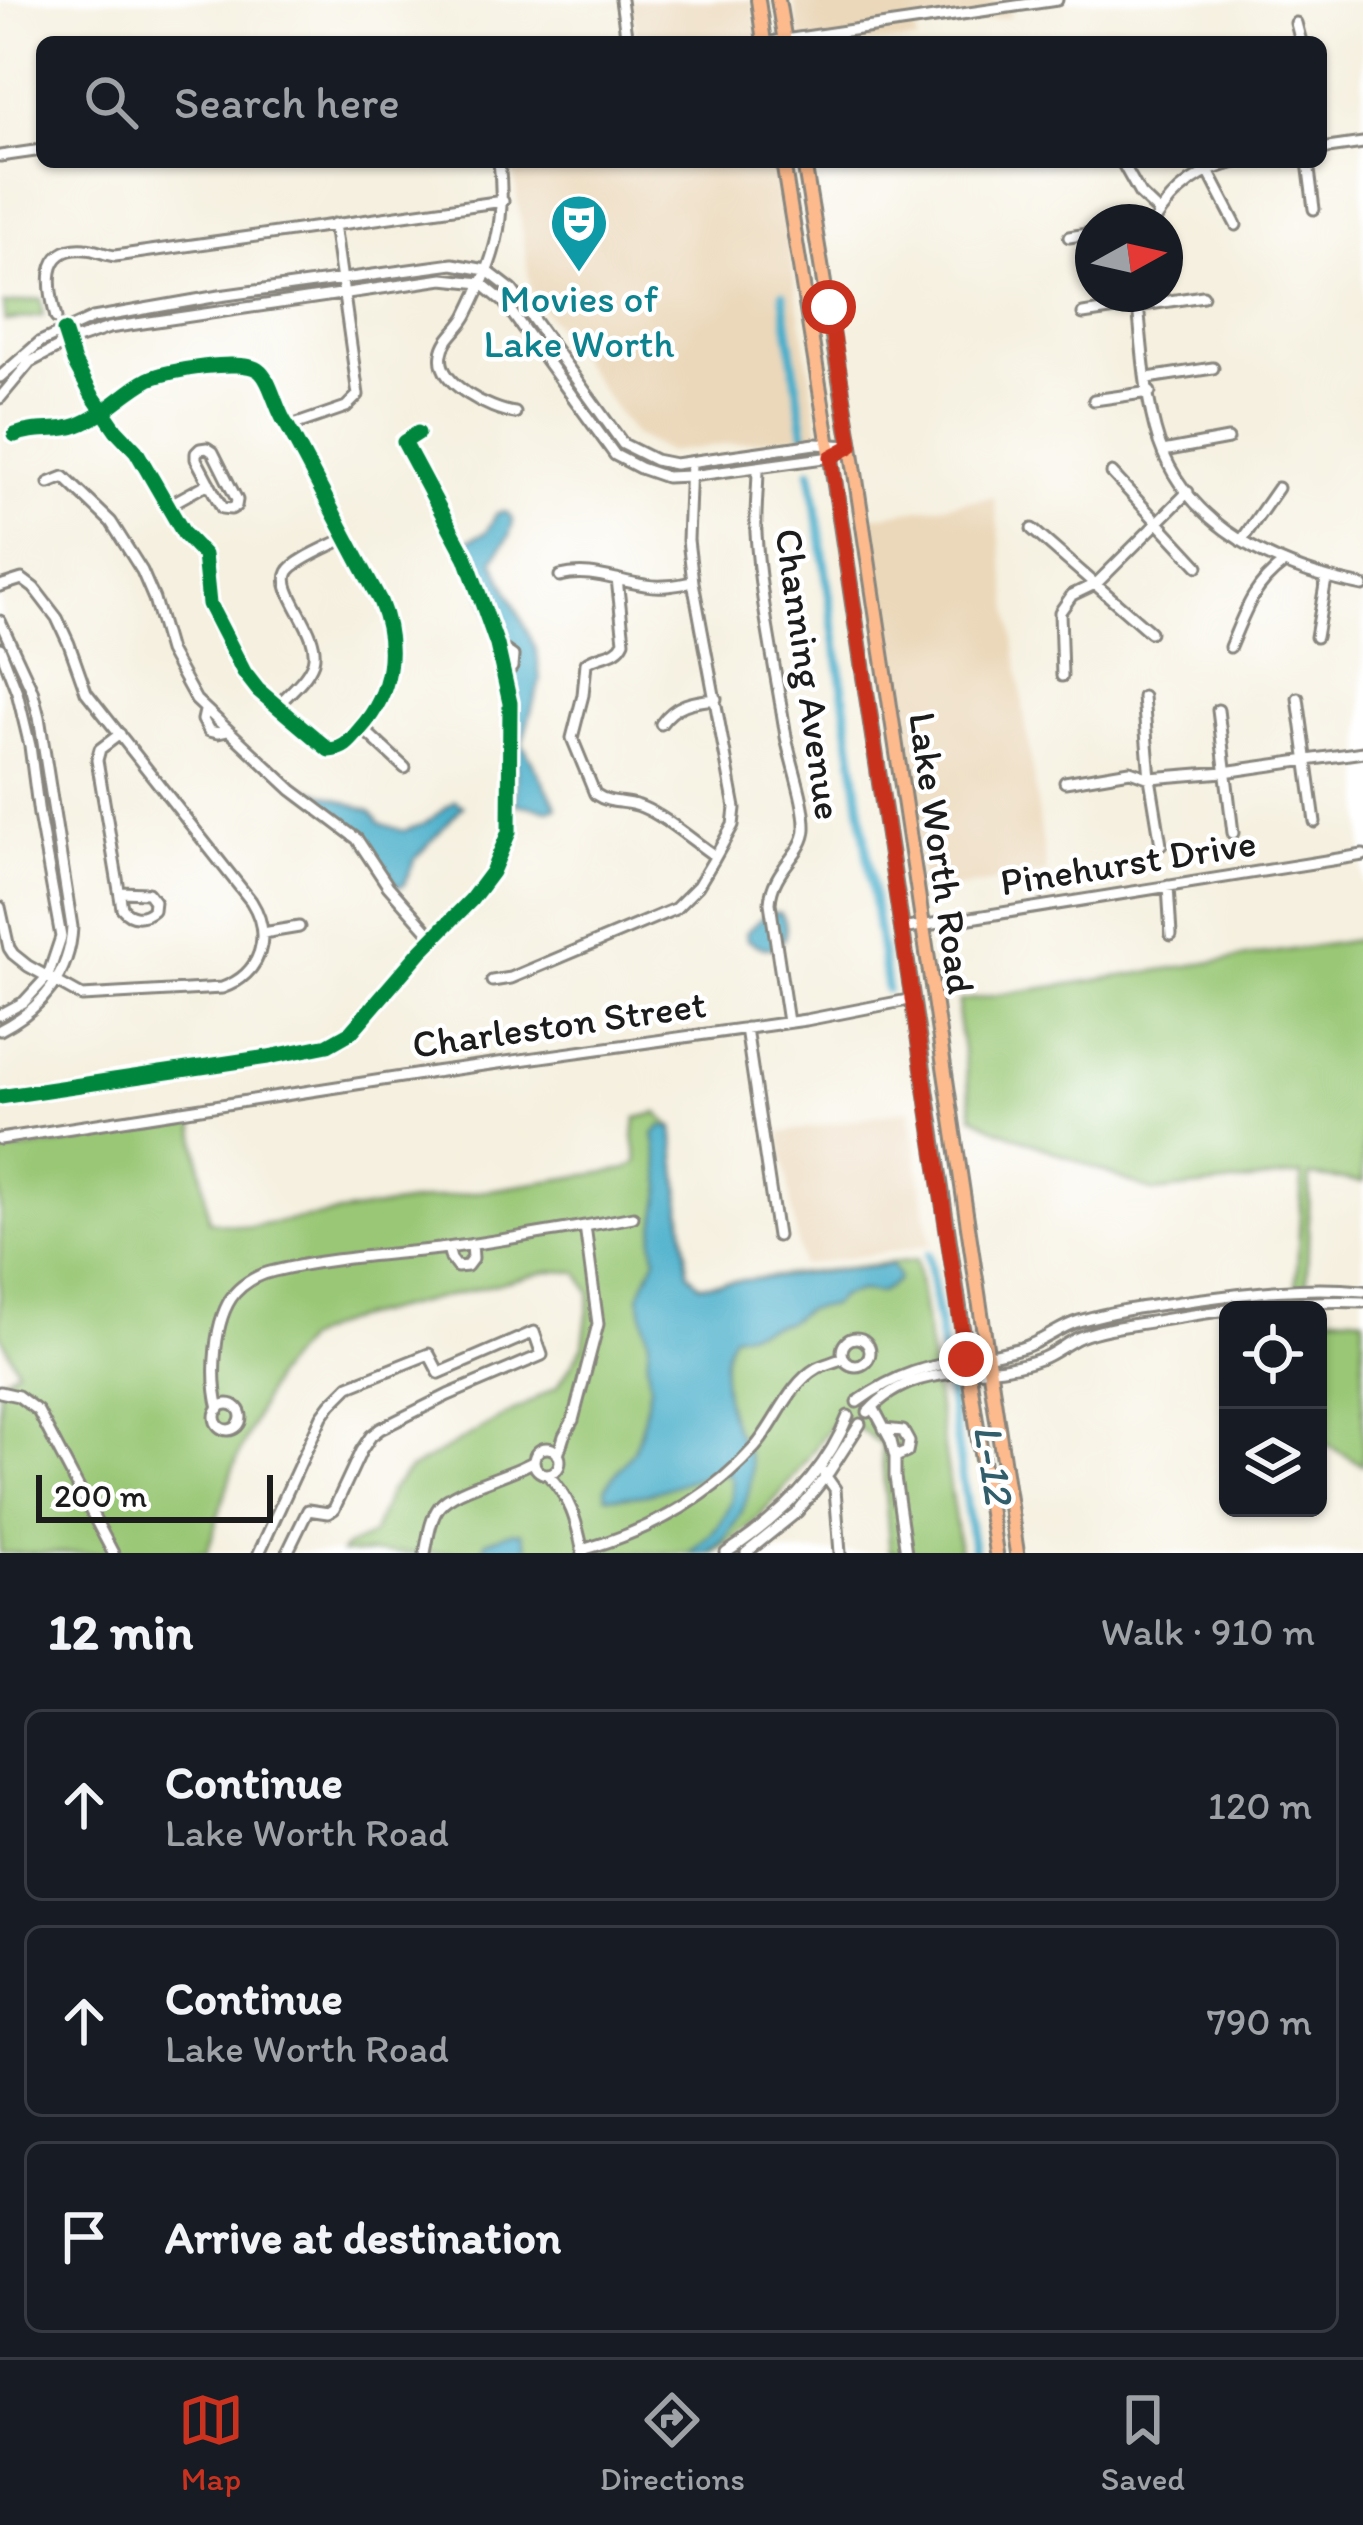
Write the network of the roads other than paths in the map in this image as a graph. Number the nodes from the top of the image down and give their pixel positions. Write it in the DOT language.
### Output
graph roads {
  1 [pos="621,0"];
  2 [pos="758,0"];
  3 [pos="778,0"];
  4 [pos="1057,0"];
  5 [pos="1296,23"];
  6 [pos="626,36"];
  7 [pos="773,36"];
  8 [pos="775,36"];
  9 [pos="815,36"];
  10 [pos="1299,36"];
  11 [pos="1363,143"];
  12 [pos="1327,147"];
  13 [pos="36,151"];
  14 [pos="0,156"];
  15 [pos="500,168"];
  16 [pos="785,168"];
  17 [pos="806,168"];
  18 [pos="1125,168"];
  19 [pos="1218,168"];
  20 [pos="1308,168"];
  21 [pos="1208,171"];
  22 [pos="503,201"];
  23 [pos="1147,204"];
  24 [pos="1169,204"];
  25 [pos="1314,209"];
  26 [pos="334,224"];
  27 [pos="1236,226"];
  28 [pos="1075,236"];
  29 [pos="1069,237"];
  30 [pos="486,271"];
  31 [pos="802,278"];
  32 [pos="481,283"];
  33 [pos="343,286"];
  34 [pos="1203,296"];
  35 [pos="1183,297"];
  36 [pos="1091,312"];
  37 [pos="1139,312"];
  38 [pos="1083,314"];
  39 [pos="56,318"];
  40 [pos="66,336"];
  41 [pos="1213,368"];
  42 [pos="0,377"];
  43 [pos="1148,377"];
  44 [pos="842,392"];
  45 [pos="1150,392"];
  46 [pos="0,398"];
  47 [pos="1094,400"];
  48 [pos="104,410"];
  49 [pos="515,413"];
  50 [pos="288,428"];
  51 [pos="418,433"];
  52 [pos="15,435"];
  53 [pos="1228,440"];
  54 [pos="404,442"];
  55 [pos="851,446"];
  56 [pos="388,449"];
  57 [pos="830,450"];
  58 [pos="1163,451"];
  59 [pos="691,463"];
  60 [pos="758,467"];
  61 [pos="79,471"];
  62 [pos="1112,473"];
  63 [pos="691,476"];
  64 [pos="64,477"];
  65 [pos="50,483"];
  66 [pos="209,483"];
  67 [pos="1279,488"];
  68 [pos="1188,492"];
  69 [pos="169,505"];
  70 [pos="1158,524"];
  71 [pos="1032,529"];
  72 [pos="345,538"];
  73 [pos="1241,541"];
  74 [pos="1283,564"];
  75 [pos="1198,566"];
  76 [pos="560,576"];
  77 [pos="617,579"];
  78 [pos="1326,579"];
  79 [pos="693,582"];
  80 [pos="1096,583"];
  81 [pos="0,586"];
  82 [pos="1363,586"];
  83 [pos="0,621"];
  84 [pos="1150,632"];
  85 [pos="1316,638"];
  86 [pos="1230,646"];
  87 [pos="0,647"];
  88 [pos="1062,676"];
  89 [pos="1143,697"];
  90 [pos="1298,698"];
  91 [pos="716,699"];
  92 [pos="277,706"];
  93 [pos="1218,710"];
  94 [pos="661,724"];
  95 [pos="362,728"];
  96 [pos="872,728"];
  97 [pos="120,734"];
  98 [pos="1363,752"];
  99 [pos="897,761"];
  100 [pos="1306,761"];
  101 [pos="405,768"];
  102 [pos="1224,772"];
  103 [pos="1150,778"];
  104 [pos="1065,782"];
  105 [pos="1315,822"];
  106 [pos="1233,833"];
  107 [pos="1161,845"];
  108 [pos="1363,855"];
  109 [pos="716,856"];
  110 [pos="1168,886"];
  111 [pos="120,892"];
  112 [pos="0,907"];
  113 [pos="922,926"];
  114 [pos="299,927"];
  115 [pos="902,929"];
  116 [pos="263,932"];
  117 [pos="1171,935"];
  118 [pos="434,938"];
  119 [pos="53,978"];
  120 [pos="492,981"];
  121 [pos="913,999"];
  122 [pos="0,1015"];
  123 [pos="788,1022"];
  124 [pos="746,1028"];
  125 [pos="0,1030"];
  126 [pos="0,1097"];
  127 [pos="0,1138"];
  128 [pos="633,1217"];
  129 [pos="585,1226"];
  130 [pos="778,1236"];
  131 [pos="472,1244"];
  132 [pos="448,1248"];
  133 [pos="1363,1291"];
  134 [pos="1363,1302"];
  135 [pos="843,1358"];
  136 [pos="988,1362"];
  137 [pos="967,1364"];
  138 [pos="898,1382"];
  139 [pos="0,1392"];
  140 [pos="857,1402"];
  141 [pos="219,1409"];
  142 [pos="848,1416"];
  143 [pos="860,1424"];
  144 [pos="884,1429"];
  145 [pos="564,1436"];
  146 [pos="547,1448"];
  147 [pos="895,1456"];
  148 [pos="558,1461"];
  149 [pos="539,1468"];
  150 [pos="823,1472"];
  151 [pos="561,1487"];
  152 [pos="261,1549"];
  153 [pos="743,1550"];
  154 [pos="583,1552"];
  155 [pos="113,1553"];
  156 [pos="285,1553"];
  157 [pos="425,1553"];
  158 [pos="726,1553"];
  159 [pos="840,1553"];
  160 [pos="906,1553"];
  161 [pos="996,1553"];
  162 [pos="1017,1553"];
  1 -- 6 [label="street"];
  2 -- 7 [label="main road"];
  3 -- 8 [label="main road"];
  4 -- 9 [label="street"];
  5 -- 10 [label="street"];
  11 -- 12 [label="street"];
  13 -- 14 [label="street"];
  15 -- 22 [label="street"];
  16 -- 31 [label="main road, Lake Worth Road"];
  17 -- 44 [label="main road, Lake Worth Road"];
  18 -- 23 [label="street"];
  19 -- 21 [label="street"];
  20 -- 25 [label="street"];
  21 -- 24 [label="street"];
  21 -- 27 [label="street"];
  22 -- 26 [label="street"];
  22 -- 30 [label="street"];
  26 -- 33 [label="street"];
  26 -- 39 [label="street"];
  28 -- 29 [label="street"];
  30 -- 32 [label="street"];
  30 -- 33 [label="street"];
  30 -- 59 [label="street"];
  31 -- 44 [label="main road"];
  31 -- 57 [label="main road, Lake Worth Road"];
  32 -- 33 [label="street"];
  32 -- 49 [label="street"];
  32 -- 63 [label="street"];
  33 -- 40 [label="street"];
  33 -- 50 [label="street"];
  34 -- 35 [label="street"];
  36 -- 38 [label="street"];
  37 -- 43 [label="street"];
  40 -- 42 [label="street"];
  40 -- 46 [label="street"];
  40 -- 48 [label="street"];
  41 -- 43 [label="street"];
  43 -- 45 [label="street"];
  44 -- 55 [label="main road, Lake Worth Road"];
  45 -- 47 [label="street"];
  45 -- 58 [label="street"];
  48 -- 50 [label="street"];
  48 -- 52 [label="street"];
  48 -- 69 [label="street"];
  50 -- 72 [label="street"];
  51 -- 54 [label="street"];
  53 -- 58 [label="street"];
  54 -- 56 [label="street"];
  54 -- 118 [label="street"];
  55 -- 57 [label="street"];
  55 -- 99 [label="main road, Lake Worth Road"];
  57 -- 59 [label="street"];
  57 -- 60 [label="street"];
  57 -- 96 [label="main road, Lake Worth Road"];
  58 -- 68 [label="street"];
  59 -- 63 [label="street"];
  60 -- 63 [label="street"];
  60 -- 123 [label="street, Channing Avenue"];
  61 -- 64 [label="street"];
  62 -- 70 [label="street"];
  63 -- 79 [label="street"];
  64 -- 65 [label="street"];
  64 -- 118 [label="street"];
  66 -- 66 [label="street"];
  66 -- 69 [label="street"];
  67 -- 73 [label="street"];
  68 -- 70 [label="street"];
  68 -- 73 [label="street"];
  69 -- 92 [label="street"];
  70 -- 75 [label="street"];
  70 -- 80 [label="street"];
  71 -- 80 [label="street"];
  72 -- 92 [label="street"];
  72 -- 95 [label="street"];
  73 -- 74 [label="street"];
  74 -- 78 [label="street"];
  74 -- 86 [label="street"];
  76 -- 77 [label="street"];
  77 -- 79 [label="street"];
  77 -- 109 [label="street"];
  78 -- 82 [label="street"];
  78 -- 85 [label="street"];
  79 -- 91 [label="street"];
  80 -- 84 [label="street"];
  80 -- 88 [label="street"];
  81 -- 97 [label="street"];
  83 -- 119 [label="street"];
  87 -- 119 [label="street"];
  89 -- 103 [label="street"];
  90 -- 100 [label="street"];
  91 -- 94 [label="street"];
  91 -- 109 [label="street"];
  92 -- 95 [label="street"];
  93 -- 102 [label="street"];
  95 -- 101 [label="street"];
  96 -- 99 [label="main road"];
  96 -- 115 [label="main road, Lake Worth Road"];
  97 -- 111 [label="street"];
  97 -- 116 [label="street"];
  98 -- 100 [label="street"];
  99 -- 113 [label="main road, Lake Worth Road"];
  100 -- 102 [label="street"];
  100 -- 105 [label="street"];
  102 -- 103 [label="street"];
  102 -- 106 [label="street"];
  103 -- 104 [label="street"];
  103 -- 107 [label="street"];
  108 -- 110 [label="street, Pinehurst Drive"];
  109 -- 120 [label="street"];
  110 -- 113 [label="street, Pinehurst Drive"];
  110 -- 117 [label="street"];
  112 -- 119 [label="street"];
  113 -- 115 [label="street, Pinehurst Drive"];
  113 -- 136 [label="main road, Lake Worth Road"];
  114 -- 116 [label="street"];
  115 -- 121 [label="main road, Lake Worth Road"];
  116 -- 119 [label="street"];
  118 -- 126 [label="street"];
  119 -- 122 [label="street"];
  119 -- 125 [label="street"];
  121 -- 123 [label="street, Charleston Street"];
  121 -- 137 [label="main road, Lake Worth Road"];
  123 -- 124 [label="street, Charleston Street"];
  124 -- 127 [label="street, Charleston Street"];
  124 -- 130 [label="street"];
  128 -- 129 [label="street"];
  129 -- 131 [label="street"];
  129 -- 145 [label="street"];
  131 -- 132 [label="street"];
  131 -- 132 [label="street"];
  132 -- 141 [label="street"];
  133 -- 136 [label="street"];
  134 -- 136 [label="street"];
  135 -- 154 [label="street"];
  136 -- 137 [label="street"];
  136 -- 162 [label="main road, Lake Worth Road"];
  137 -- 138 [label="street"];
  137 -- 161 [label="main road, Lake Worth Road"];
  138 -- 140 [label="street"];
  138 -- 144 [label="street"];
  139 -- 155 [label="street"];
  142 -- 150 [label="street"];
  143 -- 150 [label="street"];
  144 -- 147 [label="street"];
  144 -- 147 [label="street"];
  145 -- 146 [label="street"];
  145 -- 148 [label="street"];
  146 -- 148 [label="street"];
  146 -- 149 [label="street"];
  147 -- 160 [label="street"];
  148 -- 149 [label="street"];
  148 -- 151 [label="street"];
  149 -- 151 [label="street"];
  149 -- 157 [label="street"];
  150 -- 153 [label="street"];
  150 -- 159 [label="street"];
  151 -- 154 [label="street"];
  152 -- 156 [label="street"];
  152 -- 156 [label="street"];
  153 -- 158 [label="street"];
}
